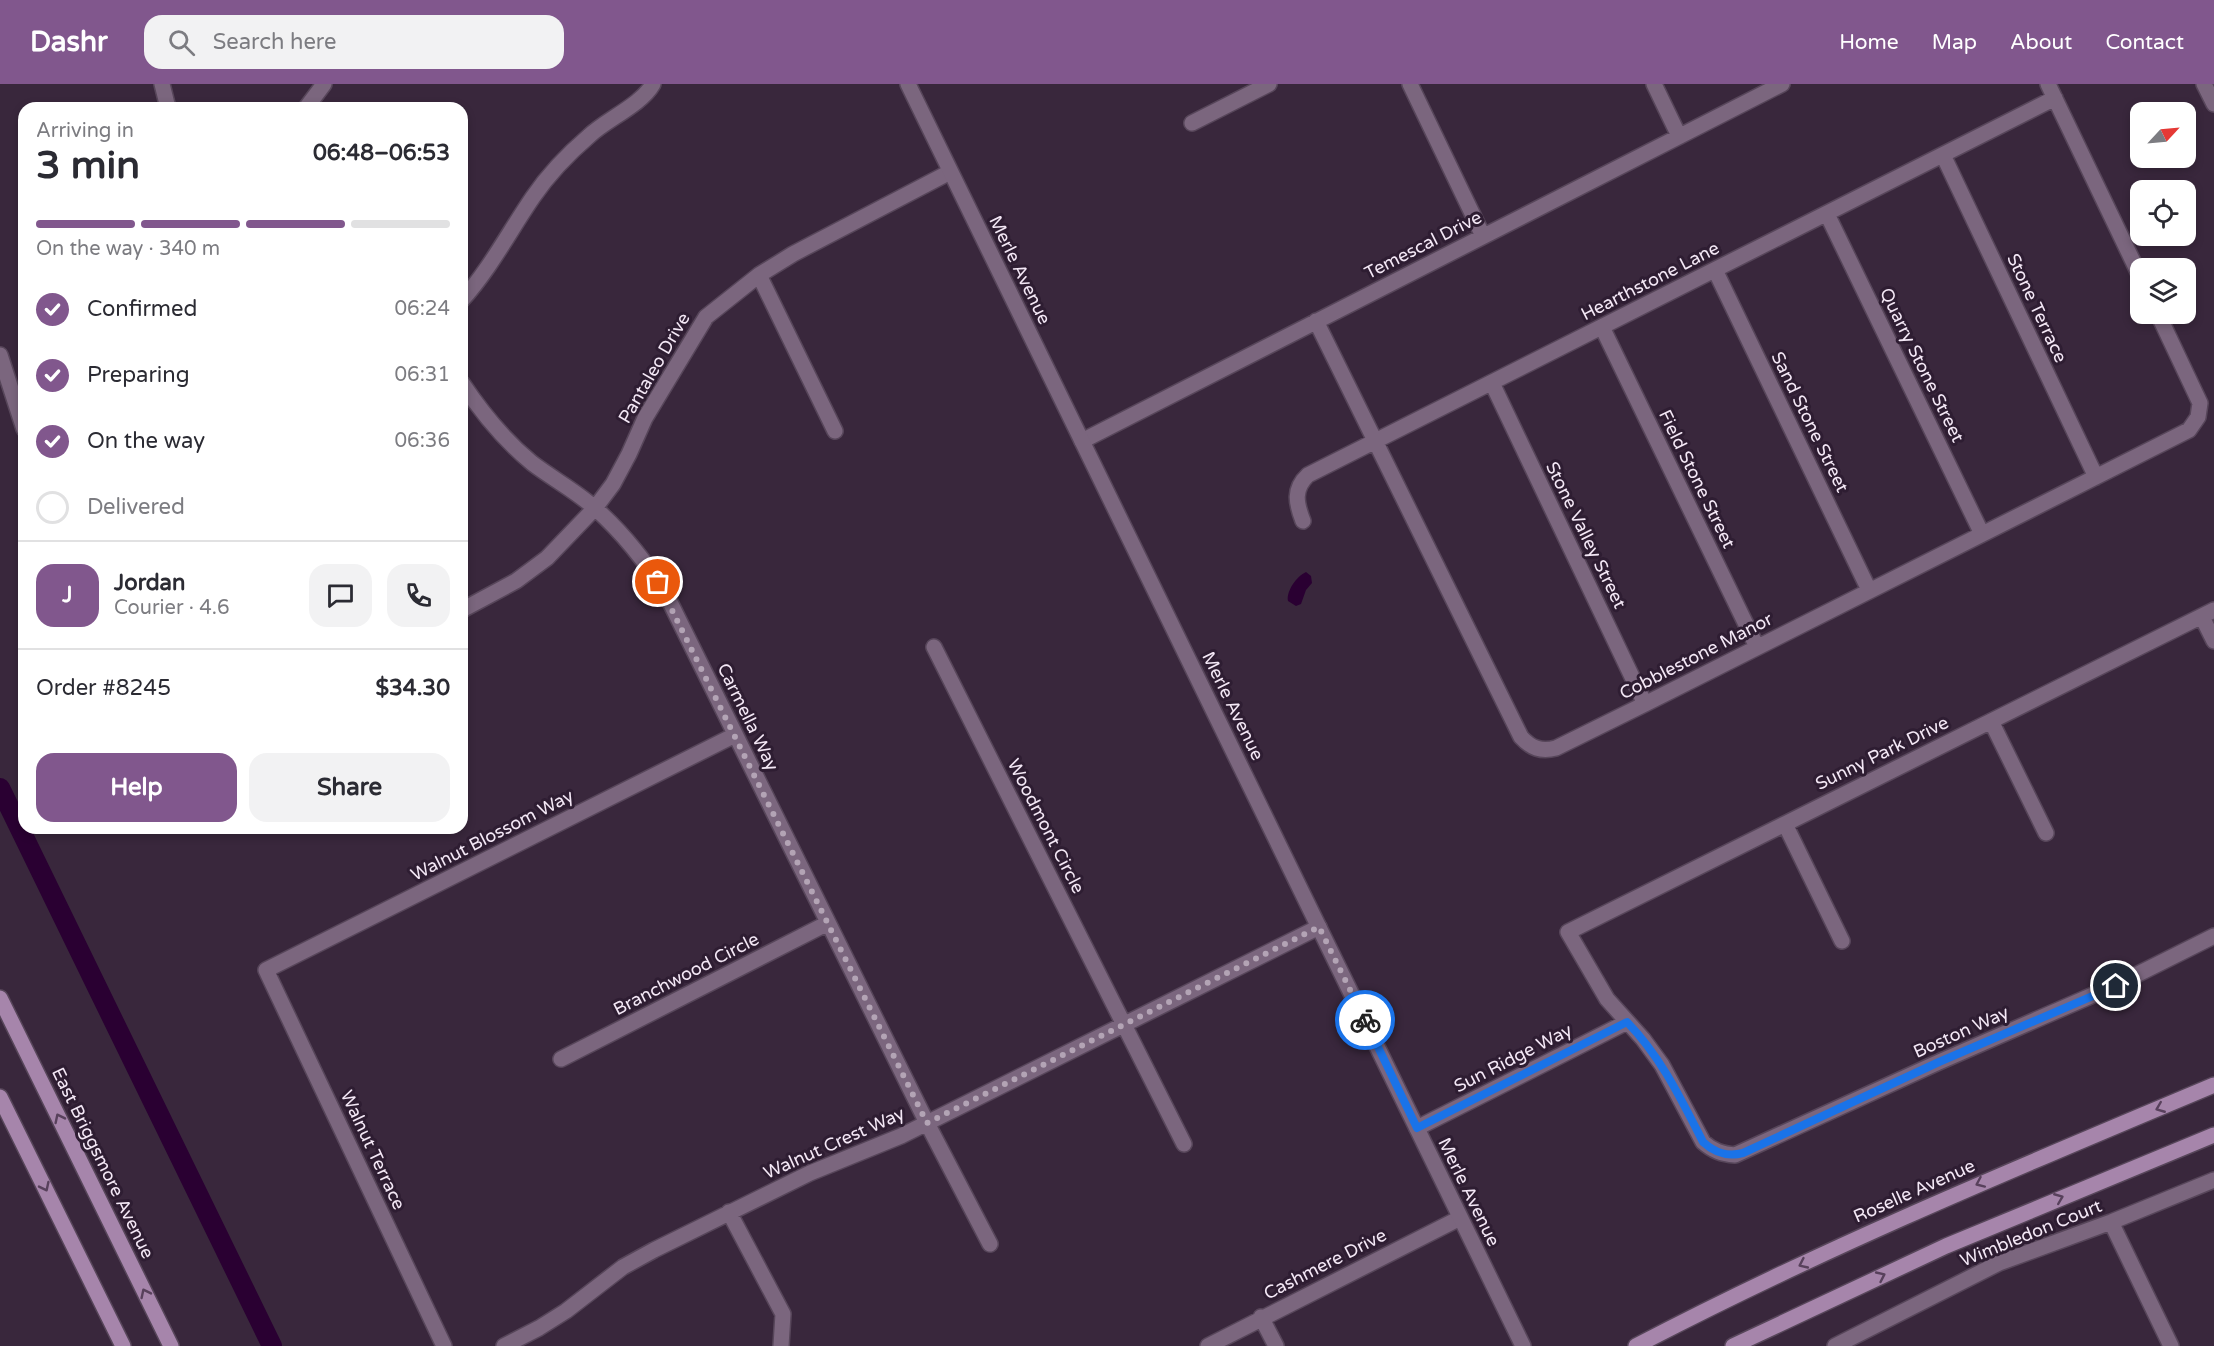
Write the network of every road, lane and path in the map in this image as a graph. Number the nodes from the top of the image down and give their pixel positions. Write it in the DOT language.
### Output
graph roads {
  1 [pos="162,84"];
  2 [pos="324,84"];
  3 [pos="653,84"];
  4 [pos="908,84"];
  5 [pos="1269,84"];
  6 [pos="1410,84"];
  7 [pos="1654,84"];
  8 [pos="1782,84"];
  9 [pos="2048,84"];
  10 [pos="2204,84"];
  11 [pos="2055,98"];
  12 [pos="166,102"];
  13 [pos="310,102"];
  14 [pos="2214,105"];
  15 [pos="1192,123"];
  16 [pos="1679,136"];
  17 [pos="1943,155"];
  18 [pos="950,172"];
  19 [pos="1827,214"];
  20 [pos="1483,236"];
  21 [pos="2131,258"];
  22 [pos="1715,270"];
  23 [pos="759,275"];
  24 [pos="468,292"];
  25 [pos="1316,321"];
  26 [pos="2163,324"];
  27 [pos="1602,327"];
  28 [pos="0,355"];
  29 [pos="1492,382"];
  30 [pos="468,392"];
  31 [pos="18,410"];
  32 [pos="835,430"];
  33 [pos="1082,441"];
  34 [pos="1375,441"];
  35 [pos="2096,477"];
  36 [pos="596,508"];
  37 [pos="1303,521"];
  38 [pos="1982,534"];
  39 [pos="1869,590"];
  40 [pos="468,607"];
  41 [pos="2208,613"];
  42 [pos="2214,641"];
  43 [pos="934,647"];
  44 [pos="1756,647"];
  45 [pos="1646,704"];
  46 [pos="1991,720"];
  47 [pos="735,735"];
  48 [pos="1785,824"];
  49 [pos="2046,833"];
  50 [pos="828,923"];
  51 [pos="1319,927"];
  52 [pos="2214,936"];
  53 [pos="1842,941"];
  54 [pos="266,970"];
  55 [pos="0,998"];
  56 [pos="1627,1022"];
  57 [pos="1124,1023"];
  58 [pos="561,1059"];
  59 [pos="2214,1085"];
  60 [pos="0,1097"];
  61 [pos="927,1123"];
  62 [pos="1417,1128"];
  63 [pos="2214,1135"];
  64 [pos="1184,1144"];
  65 [pos="2214,1180"];
  66 [pos="729,1212"];
  67 [pos="1460,1218"];
  68 [pos="2110,1222"];
  69 [pos="990,1244"];
  70 [pos="1261,1317"];
  71 [pos="123,1346"];
  72 [pos="171,1346"];
  73 [pos="444,1346"];
  74 [pos="504,1346"];
  75 [pos="781,1346"];
  76 [pos="1208,1346"];
  77 [pos="1276,1346"];
  78 [pos="1523,1346"];
  79 [pos="1636,1346"];
  80 [pos="1733,1346"];
  81 [pos="1835,1346"];
  82 [pos="2171,1346"];
  1 -- 12 [label="street"];
  2 -- 13 [label="street"];
  3 -- 24 [label="street"];
  4 -- 18 [label="street, Merle Avenue"];
  5 -- 15 [label="street"];
  6 -- 20 [label="street"];
  7 -- 16 [label="street"];
  8 -- 16 [label="street, Temescal Drive"];
  9 -- 11 [label="street"];
  10 -- 14 [label="street"];
  11 -- 17 [label="street, Hearthstone Lane"];
  11 -- 21 [label="street"];
  16 -- 20 [label="street, Temescal Drive"];
  17 -- 19 [label="street, Hearthstone Lane"];
  17 -- 35 [label="street, Stone Terrace"];
  18 -- 23 [label="street, Pantaleo Drive"];
  18 -- 33 [label="street, Merle Avenue"];
  19 -- 22 [label="street, Hearthstone Lane"];
  19 -- 38 [label="street, Quarry Stone Street"];
  20 -- 25 [label="street, Temescal Drive"];
  22 -- 27 [label="street, Hearthstone Lane"];
  22 -- 39 [label="street, Sand Stone Street"];
  23 -- 32 [label="street"];
  23 -- 36 [label="street, Pantaleo Drive"];
  25 -- 33 [label="street, Temescal Drive"];
  25 -- 34 [label="street, Cobblestone Manor"];
  26 -- 35 [label="street, Cobblestone Manor"];
  27 -- 29 [label="street, Hearthstone Lane"];
  27 -- 44 [label="street, Field Stone Street"];
  28 -- 31 [label="street"];
  29 -- 34 [label="street, Hearthstone Lane"];
  29 -- 45 [label="street, Stone Valley Street"];
  30 -- 36 [label="street, Carmella Way"];
  33 -- 51 [label="street, Merle Avenue"];
  34 -- 37 [label="street, Hearthstone Lane"];
  34 -- 45 [label="street, Cobblestone Manor"];
  35 -- 38 [label="street, Cobblestone Manor"];
  36 -- 40 [label="street, Pantaleo Drive"];
  36 -- 47 [label="street, Carmella Way"];
  38 -- 39 [label="street, Cobblestone Manor"];
  39 -- 44 [label="street, Cobblestone Manor"];
  41 -- 42 [label="street"];
  41 -- 46 [label="street, Sunny Park Drive"];
  43 -- 57 [label="street, Woodmont Circle"];
  44 -- 45 [label="street, Cobblestone Manor"];
  46 -- 48 [label="street, Sunny Park Drive"];
  46 -- 49 [label="street"];
  47 -- 50 [label="street, Carmella Way"];
  47 -- 54 [label="street, Walnut Blossom Way"];
  48 -- 53 [label="street"];
  48 -- 56 [label="street, Sunny Park Drive"];
  50 -- 58 [label="street, Branchwood Circle"];
  50 -- 61 [label="street, Carmella Way"];
  51 -- 57 [label="street, Walnut Crest Way"];
  51 -- 62 [label="street, Merle Avenue"];
  52 -- 56 [label="street, Boston Way"];
  54 -- 73 [label="street, Walnut Terrace"];
  72 -- 55 [label="main road, East Briggsmore Avenue, one-way"];
  56 -- 62 [label="street, Sun Ridge Way"];
  57 -- 61 [label="street, Walnut Crest Way"];
  57 -- 64 [label="street, Woodmont Circle"];
  59 -- 79 [label="main road, Roselle Avenue, one-way"];
  60 -- 71 [label="main road, one-way"];
  61 -- 66 [label="street, Walnut Crest Way"];
  61 -- 69 [label="street, Carmella Way"];
  62 -- 67 [label="street, Merle Avenue"];
  80 -- 63 [label="main road, one-way"];
  65 -- 68 [label="street, Wimbledon Court"];
  66 -- 74 [label="street, Walnut Crest Way"];
  66 -- 75 [label="street"];
  67 -- 70 [label="street, Cashmere Drive"];
  67 -- 78 [label="street, Merle Avenue"];
  68 -- 81 [label="street, Wimbledon Court"];
  68 -- 82 [label="street"];
  70 -- 76 [label="street, Cashmere Drive"];
  70 -- 77 [label="street"];
}
